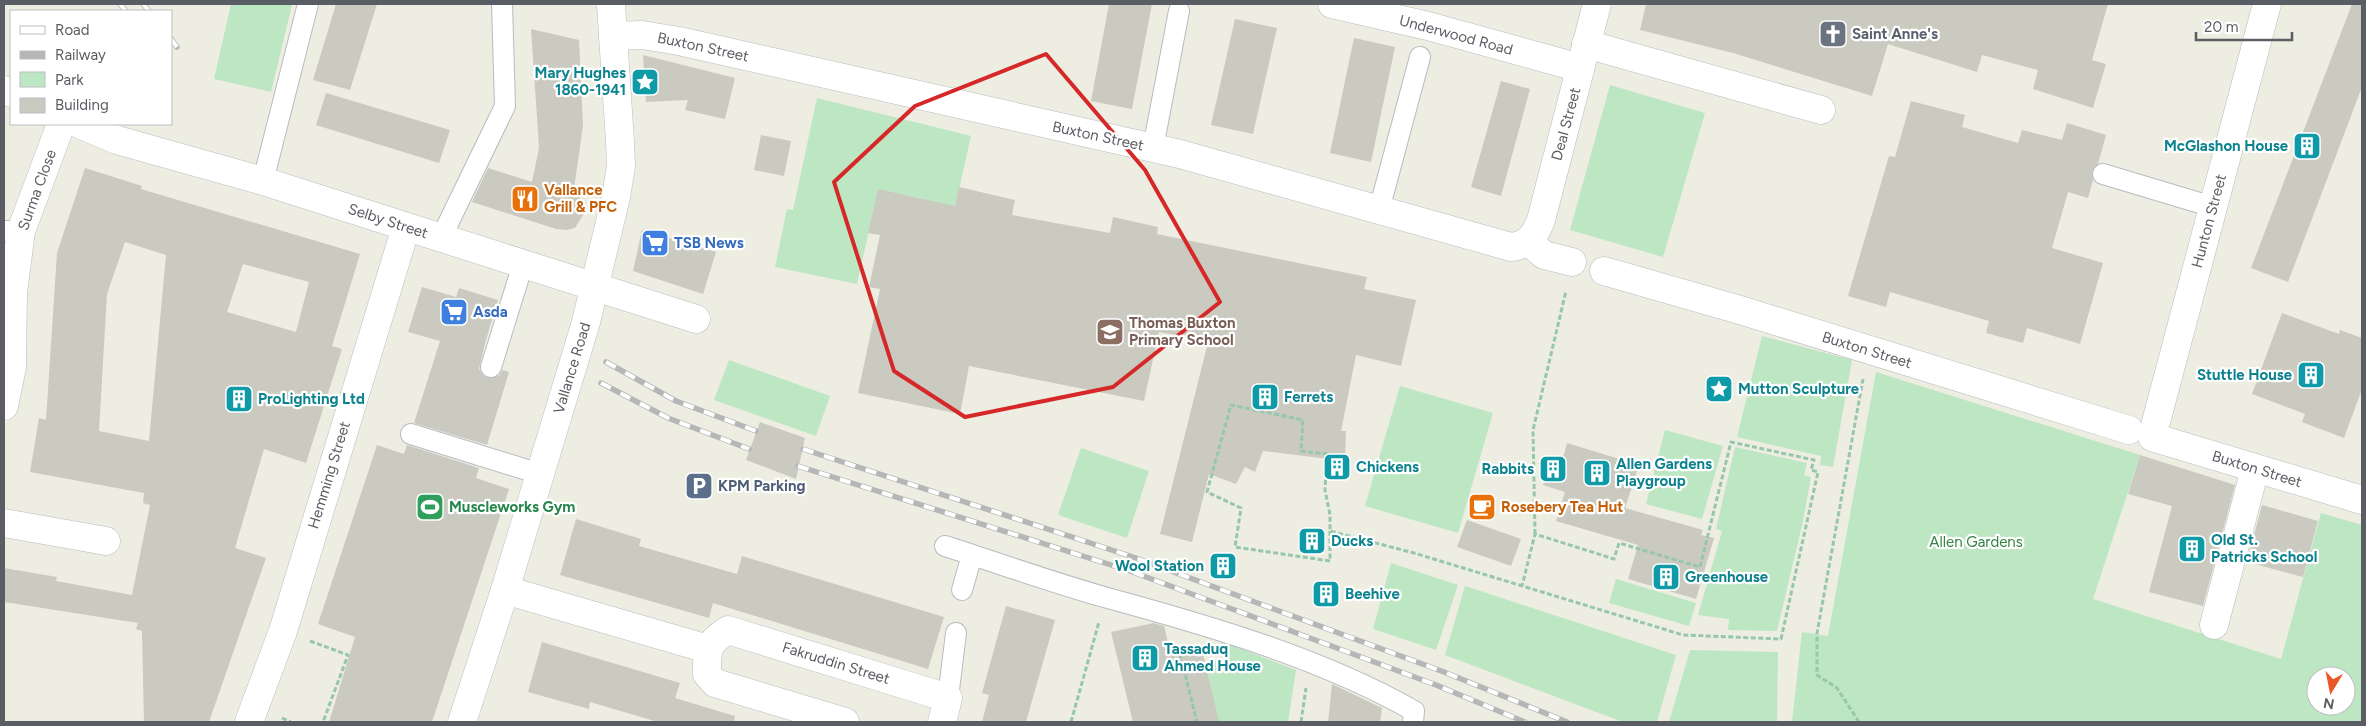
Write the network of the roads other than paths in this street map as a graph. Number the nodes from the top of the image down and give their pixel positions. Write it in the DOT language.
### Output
graph roads {
  1 [pos="308,4"];
  2 [pos="502,4"];
  3 [pos="611,4"];
  4 [pos="1332,4"];
  5 [pos="1597,4"];
  6 [pos="2267,4"];
  7 [pos="1368,8"];
  8 [pos="1179,11"];
  9 [pos="613,36"];
  10 [pos="1583,56"];
  11 [pos="1420,57"];
  12 [pos="1821,110"];
  13 [pos="61,125"];
  14 [pos="81,125"];
  15 [pos="1153,148"];
  16 [pos="2103,174"];
  17 [pos="263,181"];
  18 [pos="2212,207"];
  19 [pos="1379,210"];
  20 [pos="406,227"];
  21 [pos="13,231"];
  22 [pos="441,238"];
  23 [pos="1528,242"];
  24 [pos="1572,262"];
  25 [pos="523,264"];
  26 [pos="1604,271"];
  27 [pos="595,287"];
  28 [pos="696,319"];
  29 [pos="491,367"];
  30 [pos="4,406"];
  31 [pos="411,434"];
  32 [pos="2140,434"];
  33 [pos="2255,469"];
  34 [pos="540,474"];
  35 [pos="2362,500"];
  36 [pos="4,523"];
  37 [pos="106,541"];
  38 [pos="945,546"];
  39 [pos="972,555"];
  40 [pos="505,590"];
  41 [pos="962,590"];
  42 [pos="2214,625"];
  43 [pos="956,633"];
  44 [pos="708,649"];
  45 [pos="945,710"];
  46 [pos="249,722"];
  47 [pos="462,722"];
  48 [pos="845,722"];
  49 [pos="1412,722"];
  1 -- 17 [label="lane"];
  2 -- 22 [label="lane"];
  3 -- 9 [label="street, Vallance Road"];
  4 -- 7 [label="street, Underwood Road"];
  5 -- 10 [label="street, Deal Street"];
  6 -- 18 [label="street, Hunton Street"];
  7 -- 10 [label="street, Underwood Road"];
  8 -- 15 [label="lane"];
  9 -- 15 [label="street, Buxton Street"];
  9 -- 27 [label="street, Vallance Road"];
  10 -- 12 [label="street, Underwood Road"];
  10 -- 23 [label="street, Deal Street"];
  11 -- 19 [label="lane"];
  13 -- 21 [label="street, Surma Close"];
  14 -- 17 [label="street, Selby Street"];
  15 -- 19 [label="street, Buxton Street"];
  16 -- 18 [label="lane"];
  17 -- 20 [label="street, Selby Street"];
  18 -- 32 [label="street, Hunton Street"];
  19 -- 23 [label="street, Buxton Street"];
  20 -- 22 [label="street, Selby Street"];
  20 -- 46 [label="street, Hemming Street"];
  21 -- 30 [label="street, Surma Close"];
  22 -- 25 [label="street, Selby Street"];
  23 -- 24 [label="street"];
  25 -- 27 [label="street, Selby Street"];
  25 -- 29 [label="lane"];
  26 -- 32 [label="street, Buxton Street"];
  27 -- 28 [label="street, Selby Street"];
  27 -- 34 [label="street, Vallance Road"];
  31 -- 34 [label="lane"];
  32 -- 33 [label="street, Buxton Street"];
  33 -- 35 [label="street, Buxton Street"];
  33 -- 42 [label="street"];
  34 -- 40 [label="street, Vallance Road"];
  36 -- 37 [label="street"];
  38 -- 39 [label="lane"];
  39 -- 41 [label="lane"];
  39 -- 49 [label="lane"];
  40 -- 44 [label="street"];
  40 -- 47 [label="street, Vallance Road"];
  43 -- 45 [label="lane"];
  44 -- 45 [label="street, Fakruddin Street"];
  44 -- 48 [label="street"];
}
